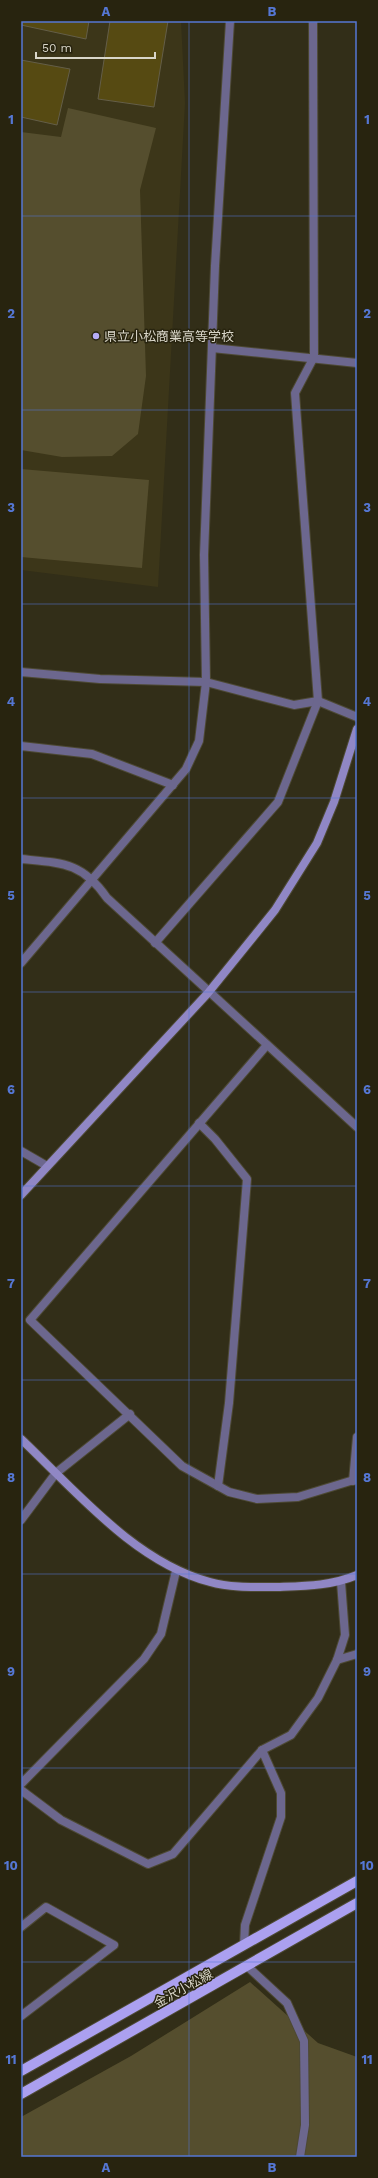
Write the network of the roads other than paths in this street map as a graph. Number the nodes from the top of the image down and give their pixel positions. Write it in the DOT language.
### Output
graph roads {
  1 [pos="230,21"];
  2 [pos="313,21"];
  3 [pos="212,348"];
  4 [pos="314,357"];
  5 [pos="357,362"];
  6 [pos="21,672"];
  7 [pos="206,682"];
  8 [pos="318,701"];
  9 [pos="357,717"];
  10 [pos="357,729"];
  11 [pos="21,746"];
  12 [pos="173,785"];
  13 [pos="21,859"];
  14 [pos="94,879"];
  15 [pos="155,942"];
  16 [pos="21,963"];
  17 [pos="208,993"];
  18 [pos="267,1045"];
  19 [pos="198,1123"];
  20 [pos="357,1127"];
  21 [pos="21,1151"];
  22 [pos="48,1166"];
  23 [pos="21,1195"];
  24 [pos="130,1414"];
  25 [pos="357,1437"];
  26 [pos="21,1439"];
  27 [pos="56,1473"];
  28 [pos="355,1480"];
  29 [pos="218,1486"];
  30 [pos="21,1520"];
  31 [pos="176,1571"];
  32 [pos="357,1576"];
  33 [pos="341,1582"];
  34 [pos="357,1654"];
  35 [pos="337,1660"];
  36 [pos="262,1750"];
  37 [pos="21,1784"];
  38 [pos="21,1790"];
  39 [pos="357,1882"];
  40 [pos="357,1904"];
  41 [pos="21,1927"];
  42 [pos="244,1945"];
  43 [pos="247,1966"];
  44 [pos="21,2016"];
  45 [pos="21,2071"];
  46 [pos="21,2094"];
  47 [pos="300,2157"];
  1 -- 3 [label="street"];
  2 -- 4 [label="street"];
  3 -- 4 [label="street"];
  3 -- 7 [label="street"];
  4 -- 5 [label="street"];
  4 -- 8 [label="street"];
  6 -- 7 [label="street"];
  7 -- 8 [label="street"];
  7 -- 12 [label="street"];
  8 -- 9 [label="street"];
  8 -- 15 [label="street"];
  10 -- 17 [label="street"];
  11 -- 12 [label="street"];
  12 -- 14 [label="street"];
  13 -- 14 [label="street"];
  14 -- 15 [label="street"];
  14 -- 16 [label="street"];
  15 -- 17 [label="street"];
  17 -- 18 [label="street"];
  17 -- 22 [label="street"];
  18 -- 19 [label="street"];
  18 -- 20 [label="street"];
  19 -- 24 [label="street"];
  19 -- 29 [label="street"];
  21 -- 22 [label="street"];
  22 -- 23 [label="street"];
  24 -- 27 [label="street"];
  24 -- 29 [label="street"];
  25 -- 28 [label="street"];
  26 -- 27 [label="street"];
  27 -- 30 [label="street"];
  27 -- 31 [label="street"];
  28 -- 29 [label="street"];
  31 -- 33 [label="street"];
  31 -- 37 [label="street"];
  32 -- 33 [label="street"];
  33 -- 35 [label="street"];
  34 -- 35 [label="street"];
  35 -- 36 [label="street"];
  36 -- 38 [label="street"];
  36 -- 42 [label="street"];
  39 -- 42 [label="main road, 金沢小松線"];
  40 -- 43 [label="main road, 金沢小松線"];
  41 -- 44 [label="street"];
  42 -- 45 [label="main road, 金沢小松線"];
  43 -- 46 [label="main road, 金沢小松線"];
  43 -- 47 [label="street"];
}
